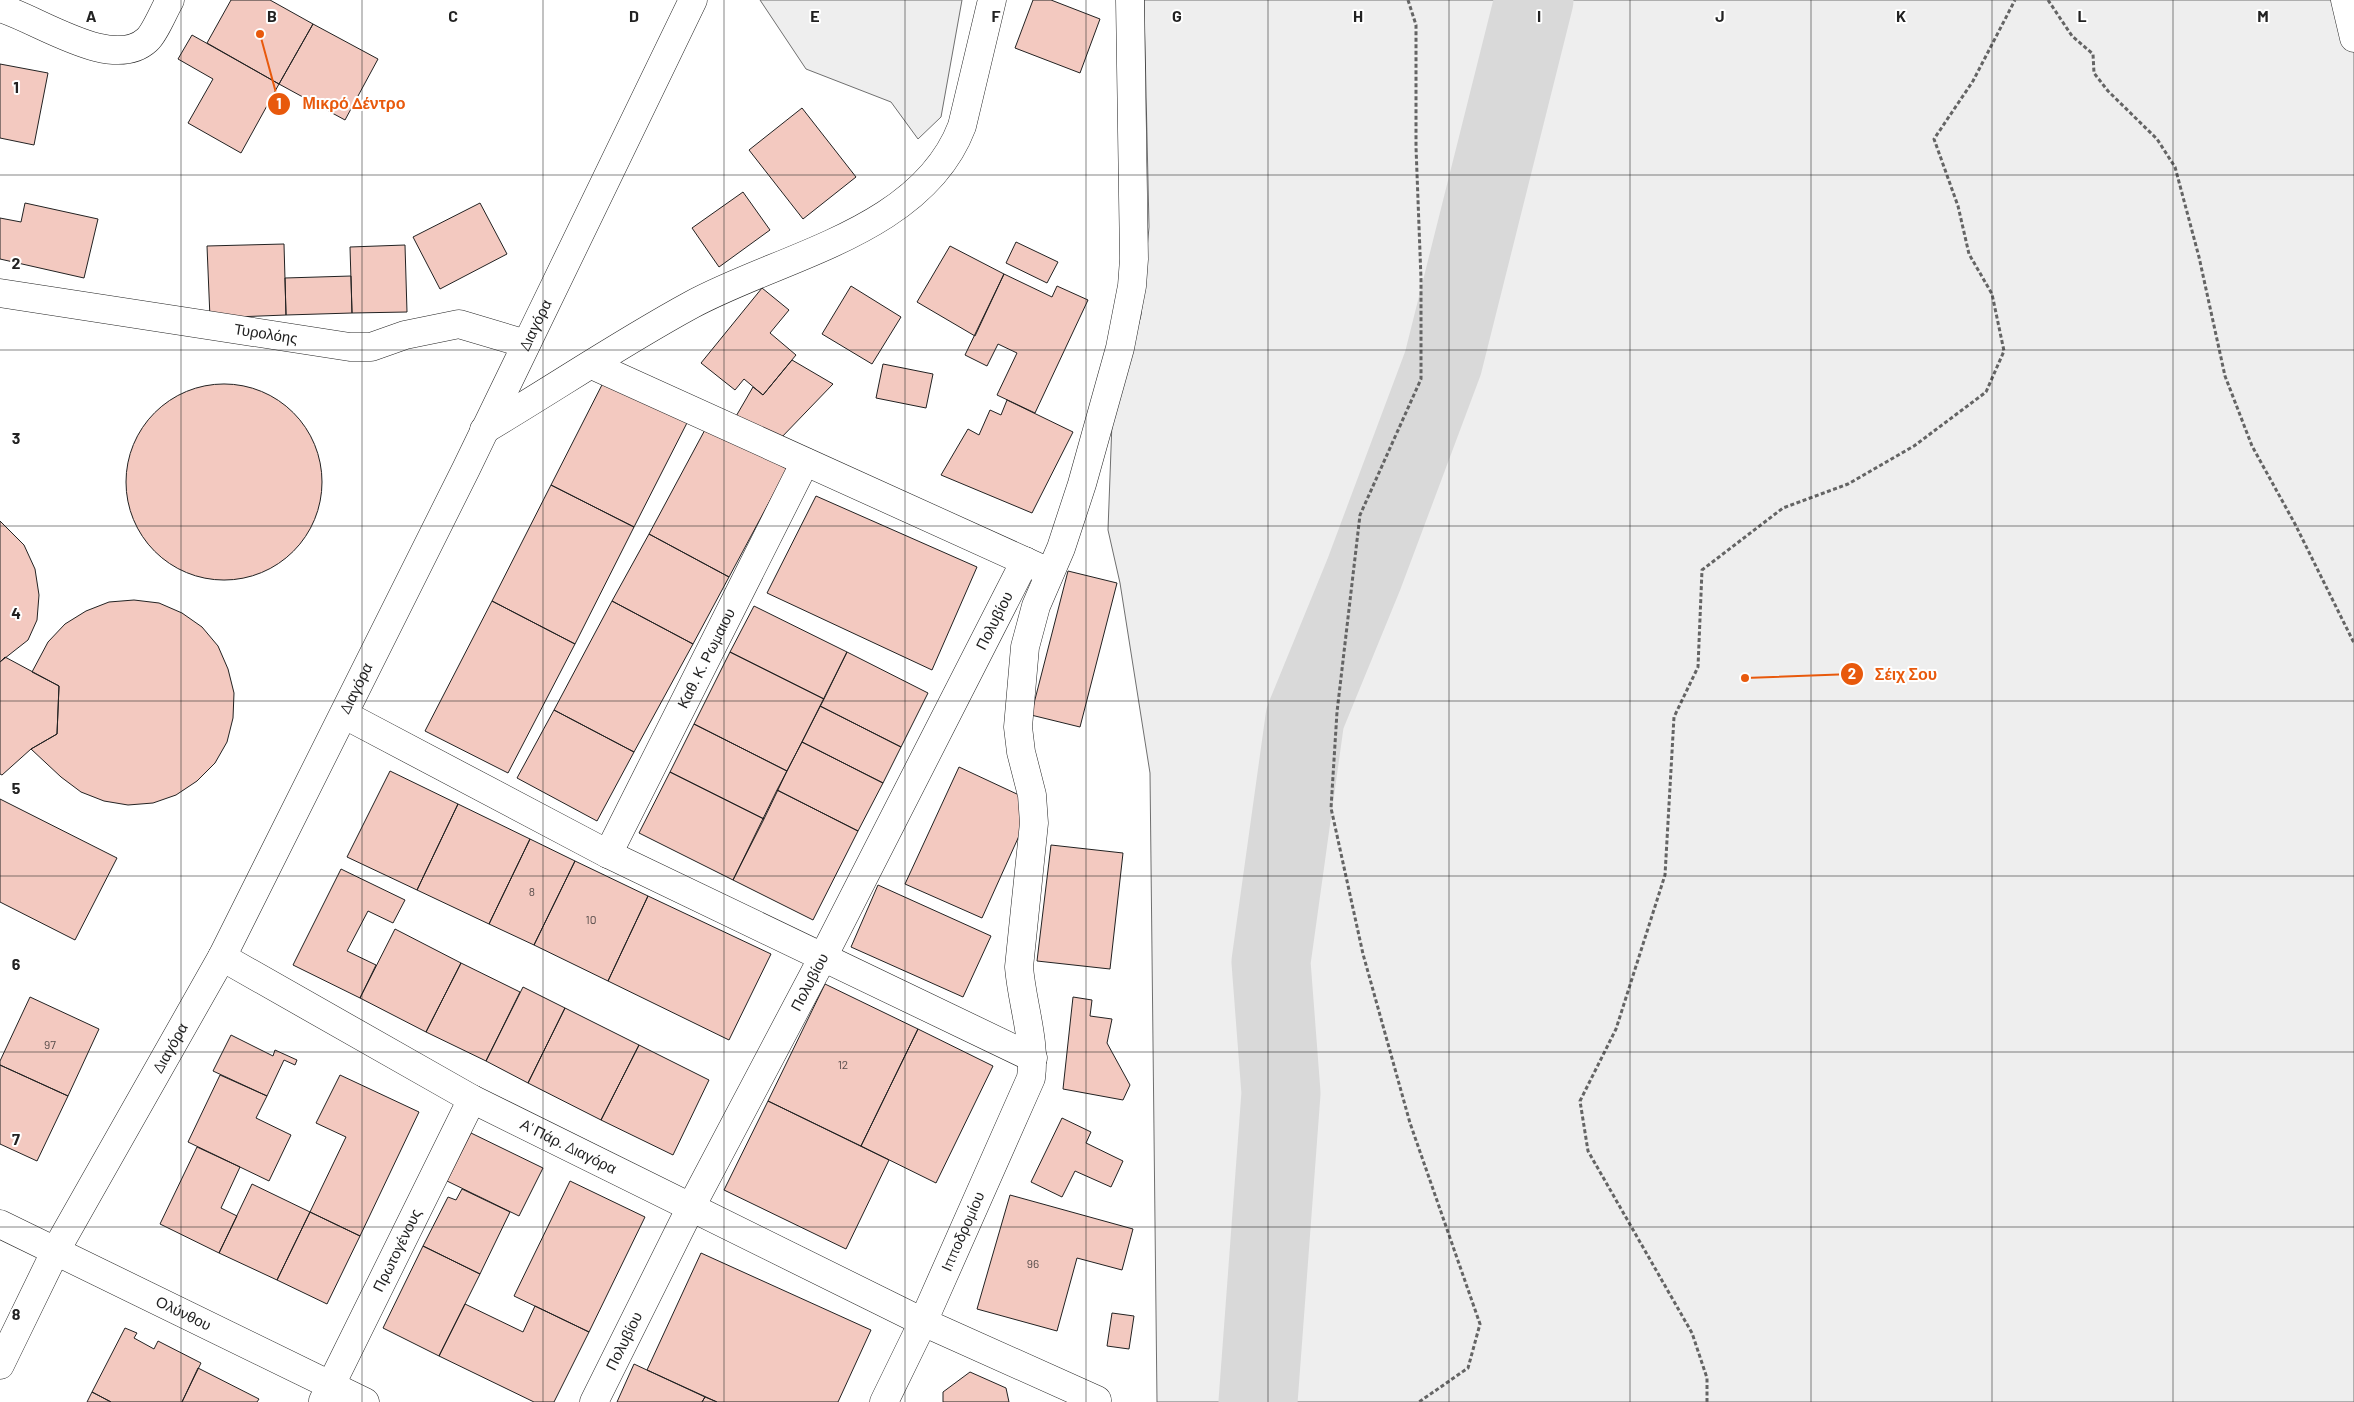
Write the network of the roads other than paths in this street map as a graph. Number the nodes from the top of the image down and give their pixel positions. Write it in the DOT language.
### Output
graph roads {
  1 [pos="170,0"];
  2 [pos="693,0"];
  3 [pos="992,0"];
  4 [pos="1130,0"];
  5 [pos="2345,0"];
  6 [pos="0,8"];
  7 [pos="2354,38"];
  8 [pos="0,293"];
  9 [pos="526,344"];
  10 [pos="592,365"];
  11 [pos="484,430"];
  12 [pos="805,462"];
  13 [pos="1024,561"];
  14 [pos="1051,573"];
  15 [pos="345,715"];
  16 [pos="608,854"];
  17 [pos="823,957"];
  18 [pos="222,958"];
  19 [pos="1033,1058"];
  20 [pos="472,1099"];
  21 [pos="691,1207"];
  22 [pos="0,1224"];
  23 [pos="56,1250"];
  24 [pos="923,1322"];
  25 [pos="0,1365"];
  26 [pos="327,1394"];
  27 [pos="1097,1400"];
  28 [pos="366,1402"];
  29 [pos="594,1402"];
  30 [pos="884,1402"];
  1 -- 6 [label="main road"];
  2 -- 9 [label="main road, Διαγόρα"];
  3 -- 10 [label="main road"];
  4 -- 14 [label="main road, Ιπποδρομίου"];
  5 -- 7 [label="main road"];
  8 -- 9 [label="main road, Τυρολόης"];
  9 -- 11 [label="main road, Διαγόρα"];
  10 -- 11 [label="main road"];
  10 -- 12 [label="main road"];
  11 -- 15 [label="main road, Διαγόρα"];
  12 -- 13 [label="main road"];
  12 -- 16 [label="main road, Καθ. Κ. Ρωμαιου"];
  13 -- 14 [label="main road"];
  13 -- 17 [label="main road, Πολυβίου"];
  14 -- 19 [label="main road, Ιπποδρομίου"];
  15 -- 16 [label="main road"];
  15 -- 18 [label="main road, Διαγόρα"];
  16 -- 17 [label="main road"];
  17 -- 19 [label="main road"];
  17 -- 21 [label="main road, Πολυβίου"];
  18 -- 20 [label="main road, Α' Πάρ. Διαγόρα"];
  18 -- 23 [label="main road, Διαγόρα"];
  19 -- 24 [label="main road, Ιπποδρομίου"];
  20 -- 21 [label="main road, Α' Πάρ. Διαγόρα"];
  20 -- 26 [label="main road, Πρωτογένους"];
  21 -- 24 [label="main road, Α' Πάρ. Διαγόρα"];
  21 -- 29 [label="main road, Πολυβίου"];
  22 -- 23 [label="main road, Ολύνθου"];
  23 -- 25 [label="main road, Διαγόρα"];
  23 -- 26 [label="main road, Ολύνθου"];
  24 -- 27 [label="main road, Α' Πάρ. Διαγόρα"];
  24 -- 30 [label="main road, Ιπποδρομίου"];
  26 -- 28 [label="main road, Ολύνθου"];
}
